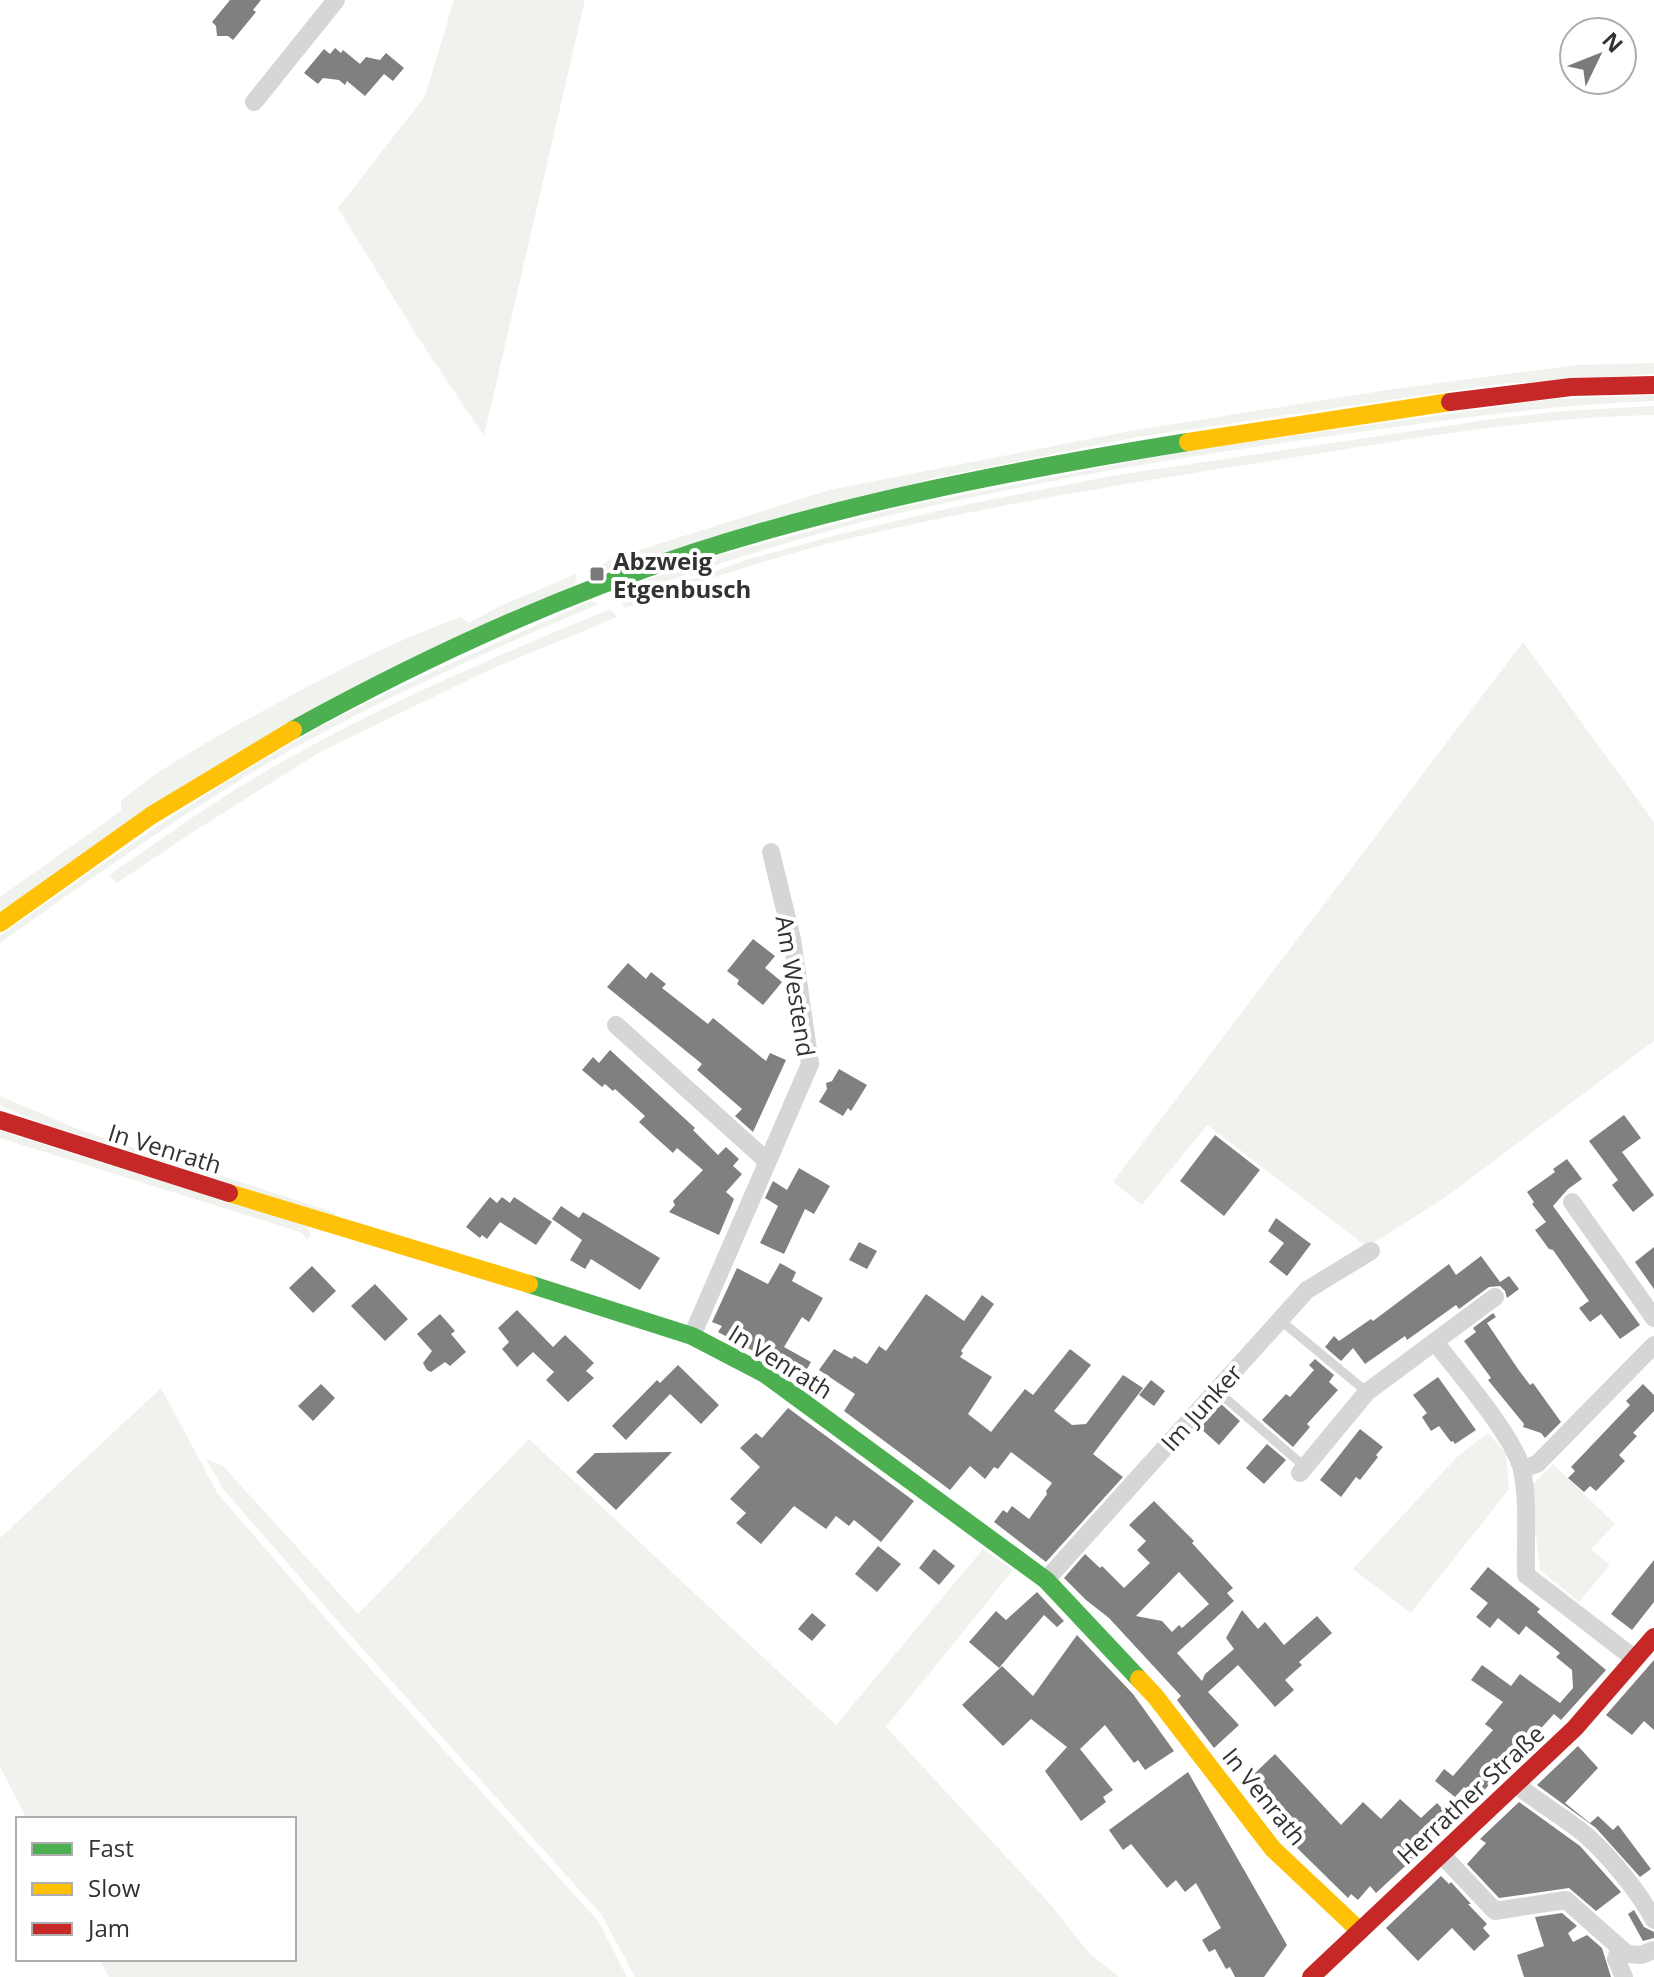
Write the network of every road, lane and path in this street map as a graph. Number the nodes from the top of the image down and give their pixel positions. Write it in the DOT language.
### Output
graph roads {
  1 [pos="336,0"];
  2 [pos="254,102"];
  3 [pos="1654,385"];
  4 [pos="771,852"];
  5 [pos="0,923"];
  6 [pos="616,1025"];
  7 [pos="0,1120"];
  8 [pos="767,1161"];
  9 [pos="1572,1202"];
  10 [pos="1371,1251"];
  11 [pos="1495,1297"];
  12 [pos="1654,1318"];
  13 [pos="1279,1320"];
  14 [pos="692,1336"];
  15 [pos="1435,1342"];
  16 [pos="1654,1345"];
  17 [pos="1216,1390"];
  18 [pos="1367,1392"];
  19 [pos="1522,1469"];
  20 [pos="1303,1470"];
  21 [pos="1046,1580"];
  22 [pos="1654,1637"];
  23 [pos="1635,1659"];
  24 [pos="1517,1785"];
  25 [pos="1441,1854"];
  26 [pos="1654,1920"];
  27 [pos="1360,1931"];
  28 [pos="1619,1949"];
  29 [pos="1654,1950"];
  30 [pos="1311,1977"];
  31 [pos="1624,1977"];
  1 -- 2 [label="street"];
  3 -- 5 [label="street"];
  4 -- 8 [label="street, Am Westend"];
  6 -- 8 [label="street"];
  7 -- 14 [label="street, In Venrath"];
  8 -- 14 [label="street, Am Westend"];
  9 -- 12 [label="street"];
  10 -- 13 [label="street, Im Junker"];
  11 -- 15 [label="street"];
  13 -- 17 [label="street, Im Junker"];
  13 -- 18 [label="lane"];
  14 -- 21 [label="street, In Venrath"];
  15 -- 18 [label="street"];
  15 -- 19 [label="street"];
  16 -- 19 [label="street"];
  17 -- 20 [label="lane"];
  17 -- 21 [label="street, Im Junker"];
  18 -- 20 [label="street"];
  19 -- 23 [label="street"];
  21 -- 27 [label="street, In Venrath"];
  22 -- 23 [label="street, Herrather Straße"];
  23 -- 24 [label="street, Herrather Straße"];
  24 -- 25 [label="street, Herrather Straße"];
  24 -- 26 [label="street"];
  25 -- 27 [label="street, Herrather Straße"];
  25 -- 28 [label="street"];
  27 -- 30 [label="street, Herrather Straße"];
  28 -- 29 [label="street"];
  28 -- 31 [label="street"];
}
